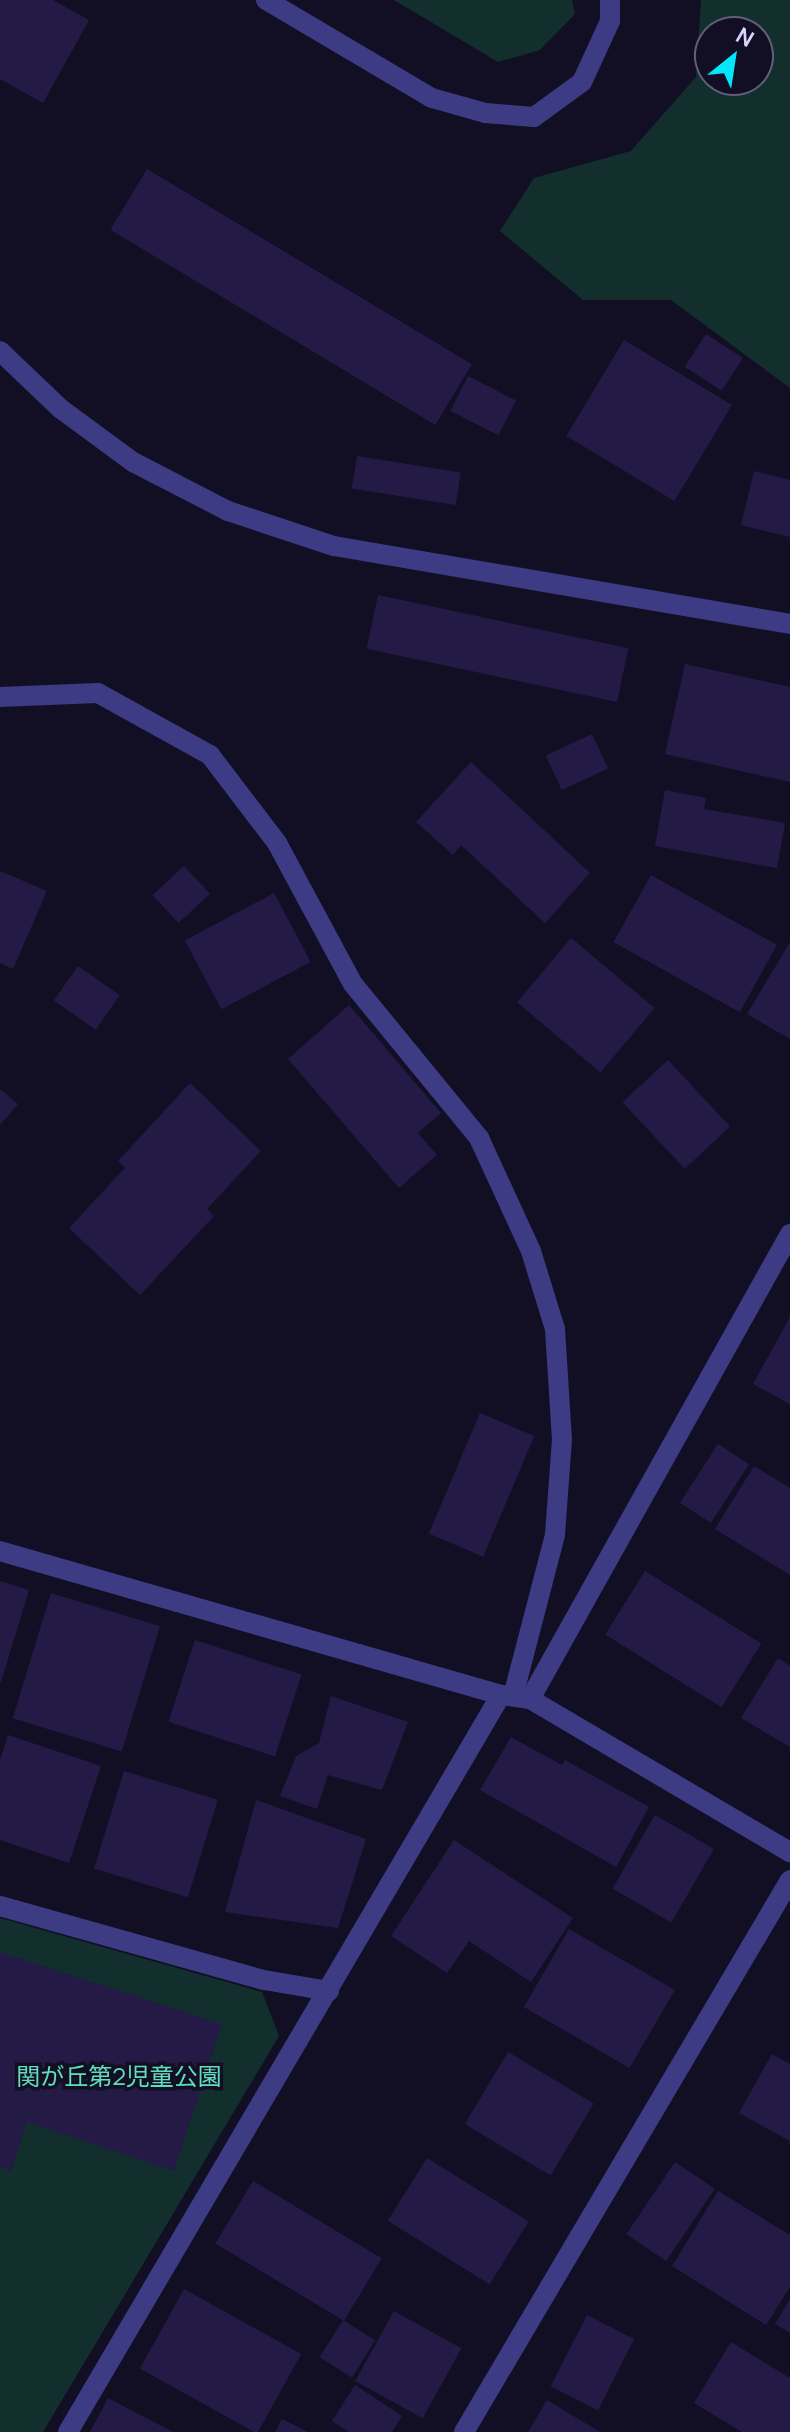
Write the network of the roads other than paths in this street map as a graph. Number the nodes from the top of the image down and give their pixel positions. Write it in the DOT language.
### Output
graph roads {
  1 [pos="266,0"];
  2 [pos="610,0"];
  3 [pos="0,351"];
  4 [pos="790,624"];
  5 [pos="0,697"];
  6 [pos="790,1234"];
  7 [pos="0,1551"];
  8 [pos="514,1697"];
  9 [pos="790,1852"];
  10 [pos="790,1880"];
  11 [pos="0,1906"];
  12 [pos="329,1991"];
  13 [pos="68,2432"];
  14 [pos="464,2432"];
  1 -- 2 [label="street"];
  3 -- 4 [label="street"];
  5 -- 8 [label="street"];
  6 -- 8 [label="street"];
  7 -- 8 [label="street"];
  8 -- 9 [label="street"];
  8 -- 12 [label="street"];
  10 -- 14 [label="street"];
  11 -- 12 [label="street"];
  12 -- 13 [label="street"];
}
